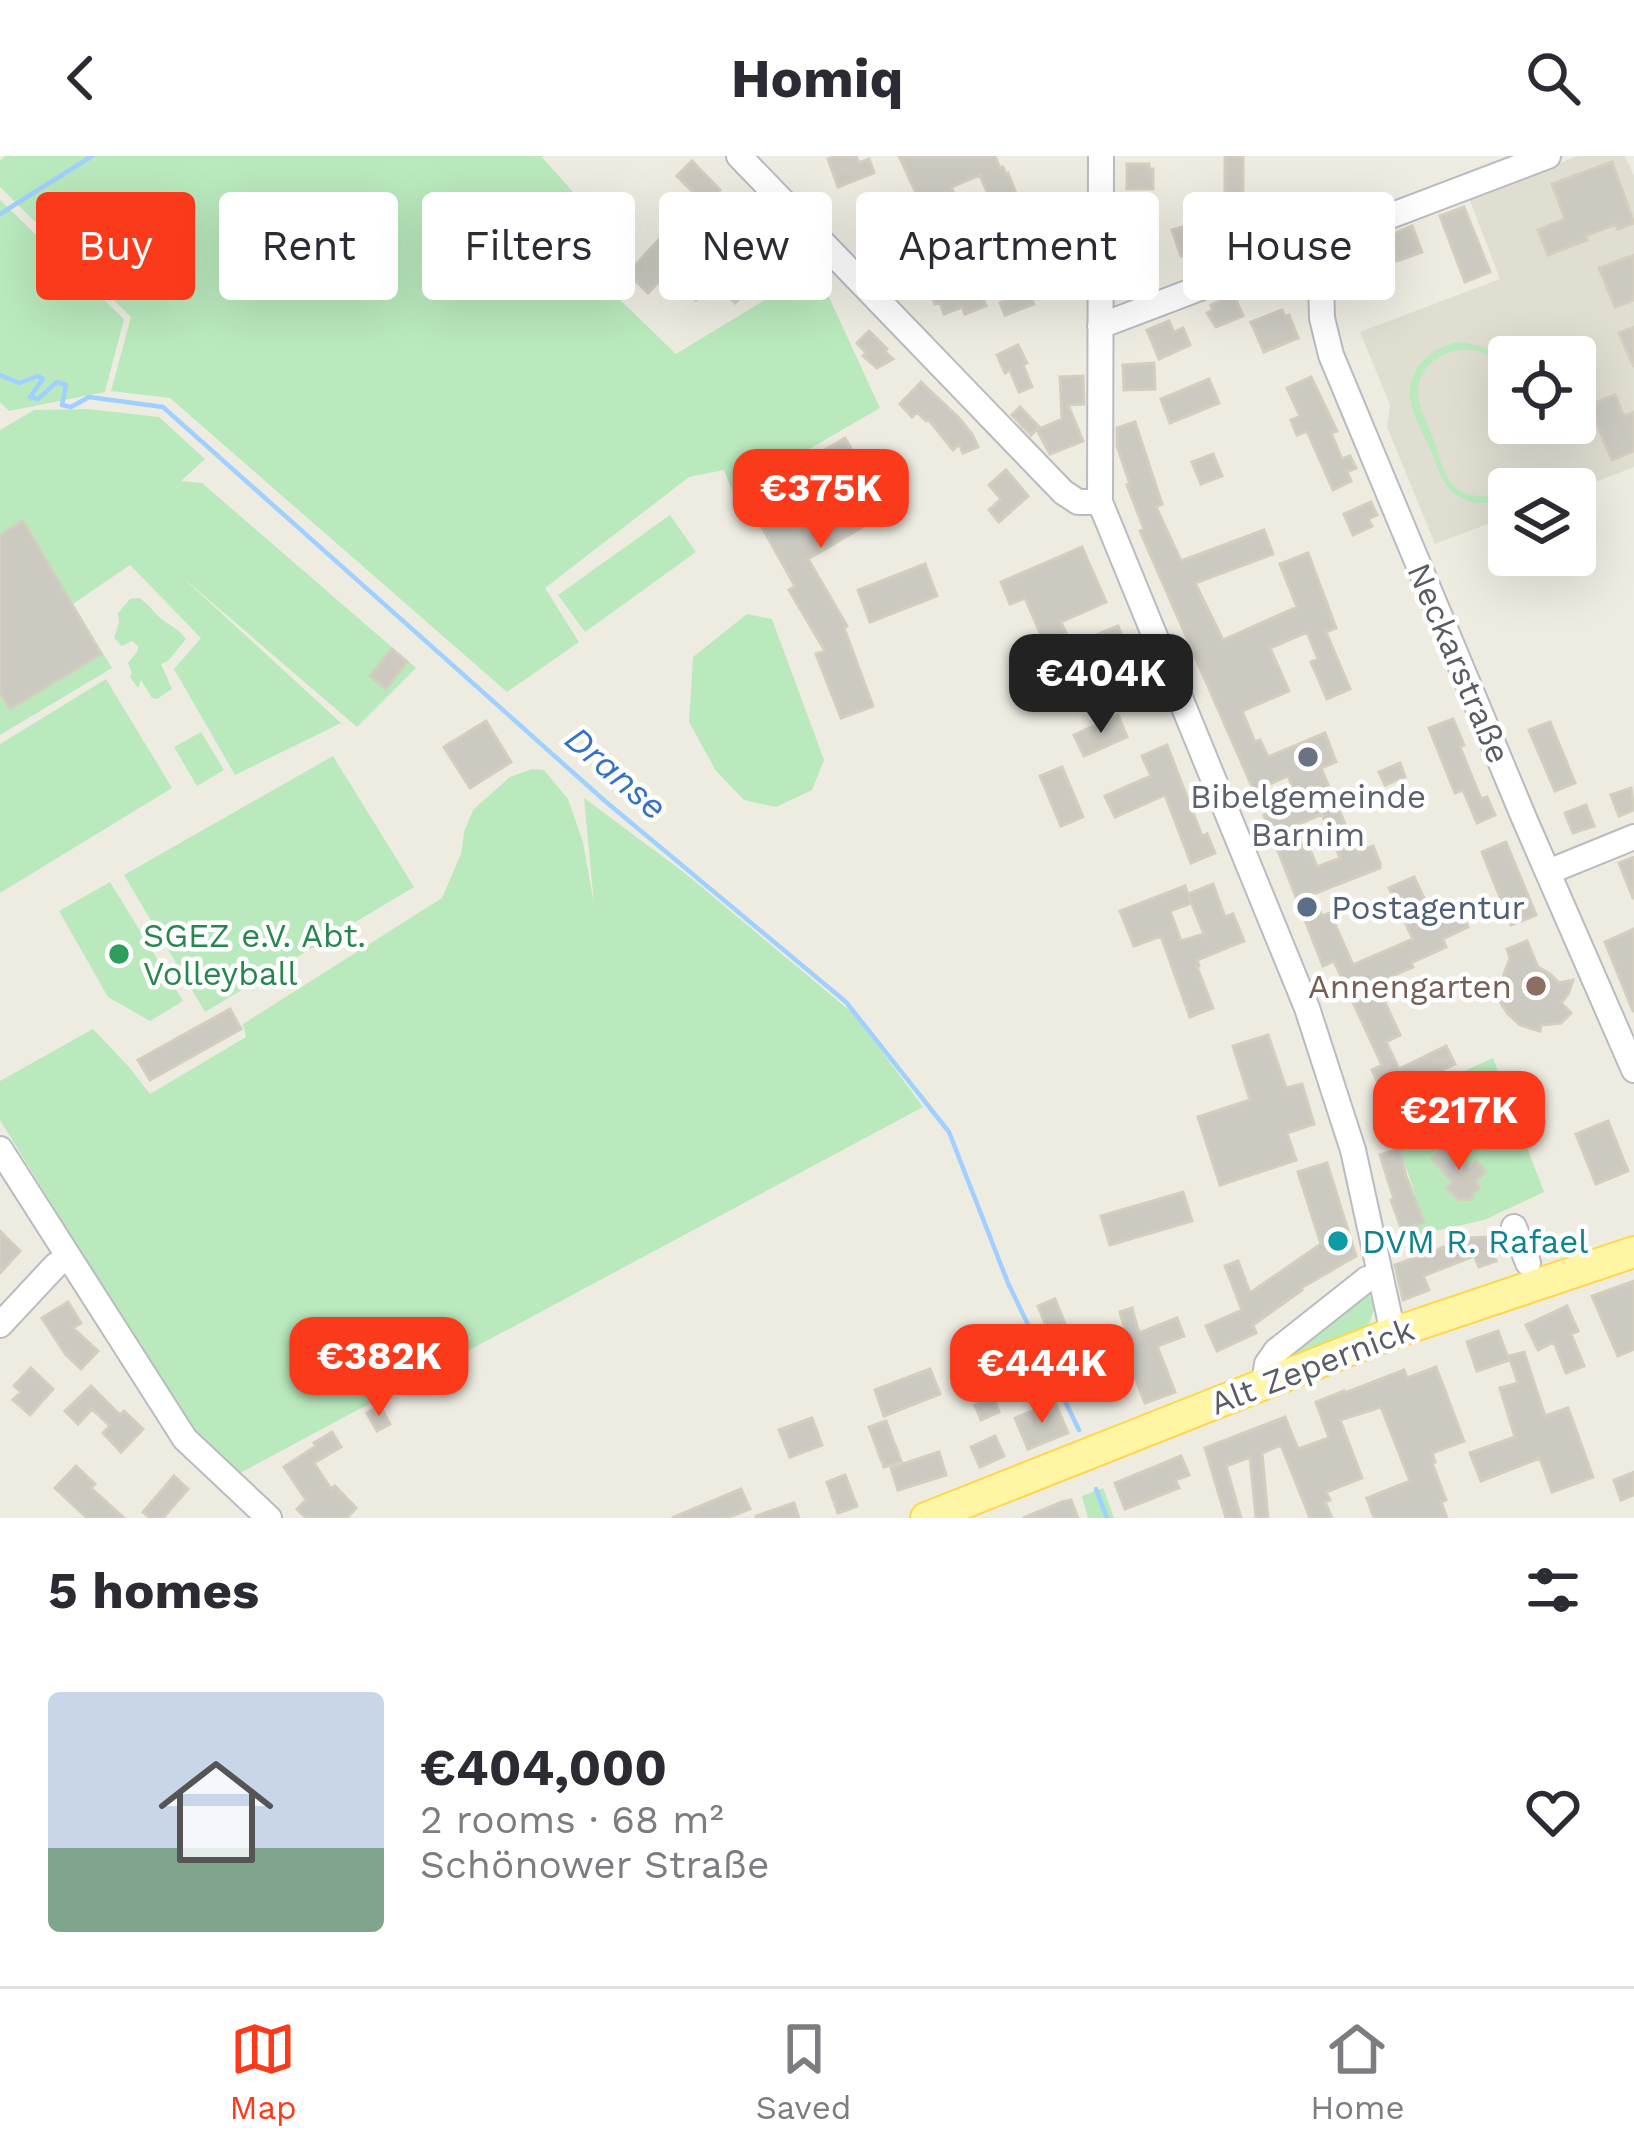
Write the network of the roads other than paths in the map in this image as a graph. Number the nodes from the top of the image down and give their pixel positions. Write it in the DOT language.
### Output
graph roads {
  1 [pos="739,156"];
  2 [pos="1101,156"];
  3 [pos="1549,156"];
  4 [pos="1395,215"];
  5 [pos="1183,295"];
  6 [pos="1321,300"];
  7 [pos="1100,326"];
  8 [pos="1100,502"];
  9 [pos="1634,837"];
  10 [pos="1548,872"];
  11 [pos="1634,1070"];
  12 [pos="0,1149"];
  13 [pos="1514,1226"];
  14 [pos="1634,1252"];
  15 [pos="68,1258"];
  16 [pos="1528,1263"];
  17 [pos="1379,1276"];
  18 [pos="0,1325"];
  19 [pos="1393,1333"];
  20 [pos="1264,1385"];
  21 [pos="269,1518"];
  22 [pos="926,1518"];
  1 -- 8 [label="street"];
  2 -- 7 [label="street"];
  3 -- 4 [label="street"];
  5 -- 7 [label="street"];
  6 -- 10 [label="street, Neckarstraße"];
  7 -- 8 [label="street"];
  8 -- 17 [label="street"];
  9 -- 10 [label="street"];
  10 -- 11 [label="street, Neckarstraße"];
  12 -- 15 [label="street"];
  13 -- 16 [label="street"];
  14 -- 19 [label="main road, Alt Zepernick"];
  15 -- 18 [label="street"];
  15 -- 21 [label="street"];
  17 -- 19 [label="street"];
  17 -- 20 [label="street"];
  19 -- 20 [label="main road, Alt Zepernick"];
  20 -- 22 [label="main road, Alt Zepernick"];
}
